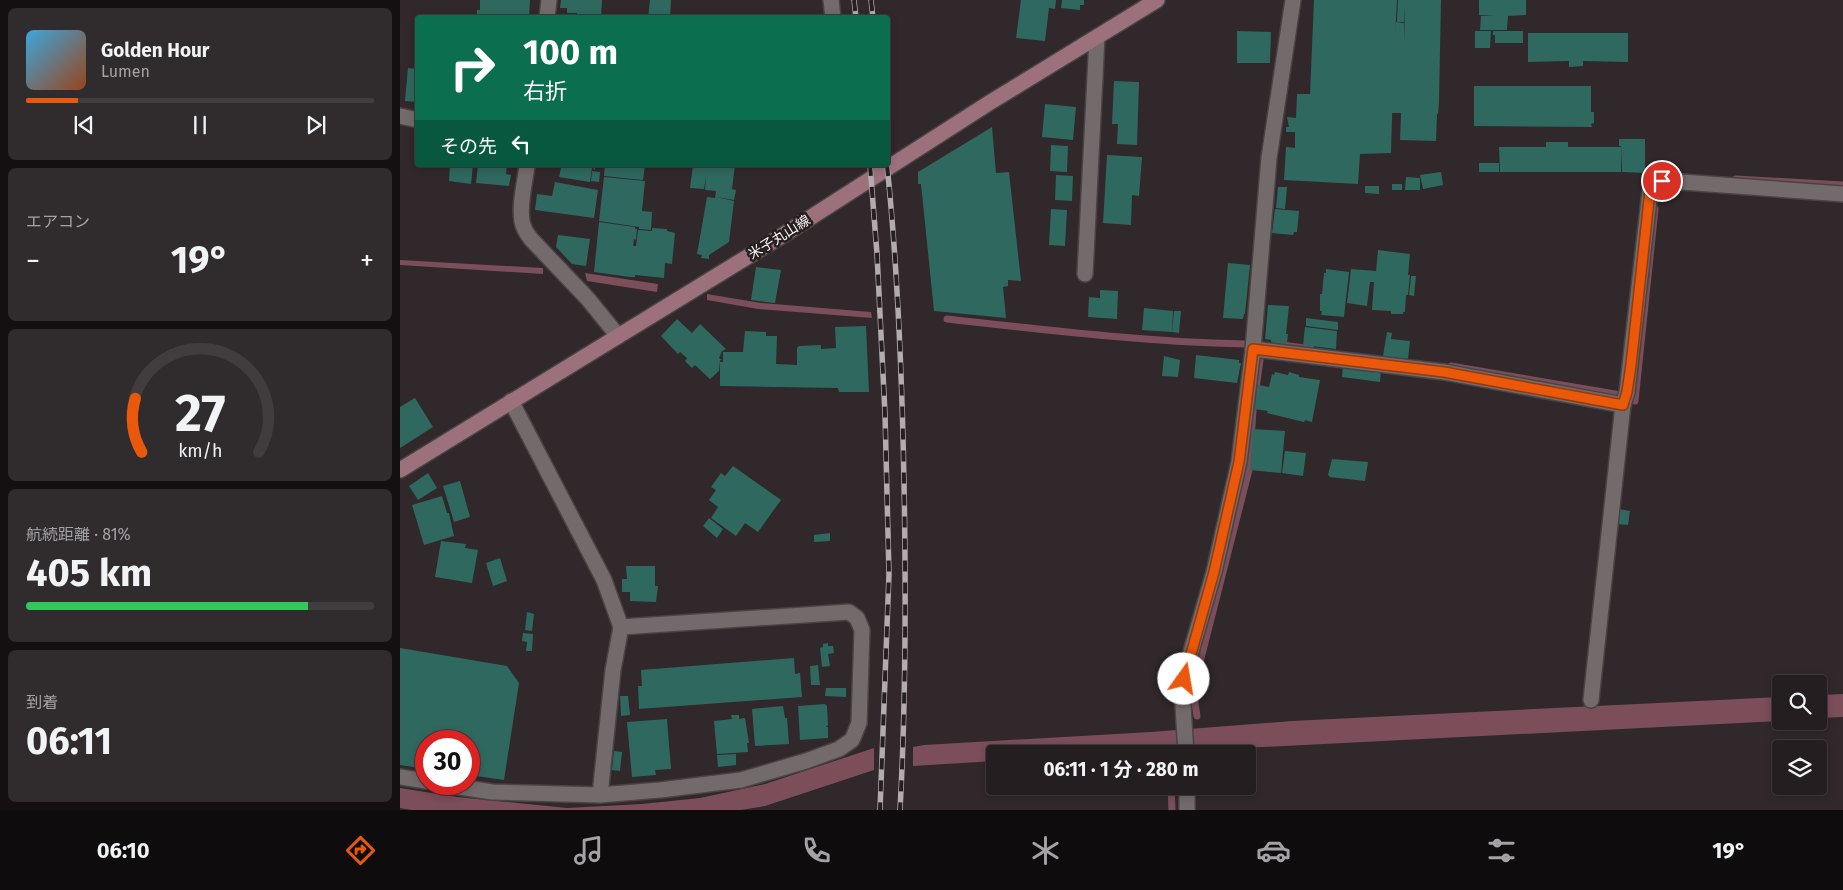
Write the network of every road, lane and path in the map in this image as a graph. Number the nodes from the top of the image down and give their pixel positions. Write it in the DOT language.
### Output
graph roads {
  1 [pos="549,0"];
  2 [pos="831,0"];
  3 [pos="1157,0"];
  4 [pos="1293,0"];
  5 [pos="547,15"];
  6 [pos="833,15"];
  7 [pos="1097,37"];
  8 [pos="400,116"];
  9 [pos="415,119"];
  10 [pos="527,167"];
  11 [pos="1843,194"];
  12 [pos="1085,274"];
  13 [pos="618,336"];
  14 [pos="1253,349"];
  15 [pos="511,402"];
  16 [pos="1623,405"];
  17 [pos="400,470"];
  18 [pos="621,627"];
  19 [pos="1590,700"];
  20 [pos="1185,745"];
  21 [pos="400,777"];
  22 [pos="415,779"];
  23 [pos="480,790"];
  24 [pos="600,795"];
  25 [pos="1186,795"];
  26 [pos="1187,810"];
  1 -- 5 [label="street"];
  2 -- 6 [label="street"];
  3 -- 7 [label="main road, 米子丸山線"];
  4 -- 14 [label="street"];
  7 -- 12 [label="street"];
  7 -- 13 [label="main road, 米子丸山線"];
  8 -- 9 [label="street"];
  10 -- 13 [label="street"];
  11 -- 16 [label="street"];
  13 -- 15 [label="main road, 米子丸山線"];
  14 -- 16 [label="street"];
  14 -- 20 [label="street"];
  15 -- 17 [label="main road, 米子丸山線"];
  15 -- 18 [label="street"];
  16 -- 19 [label="street"];
  18 -- 24 [label="street"];
  18 -- 24 [label="street"];
  21 -- 22 [label="street"];
  23 -- 24 [label="street"];
  25 -- 26 [label="street"];
}
